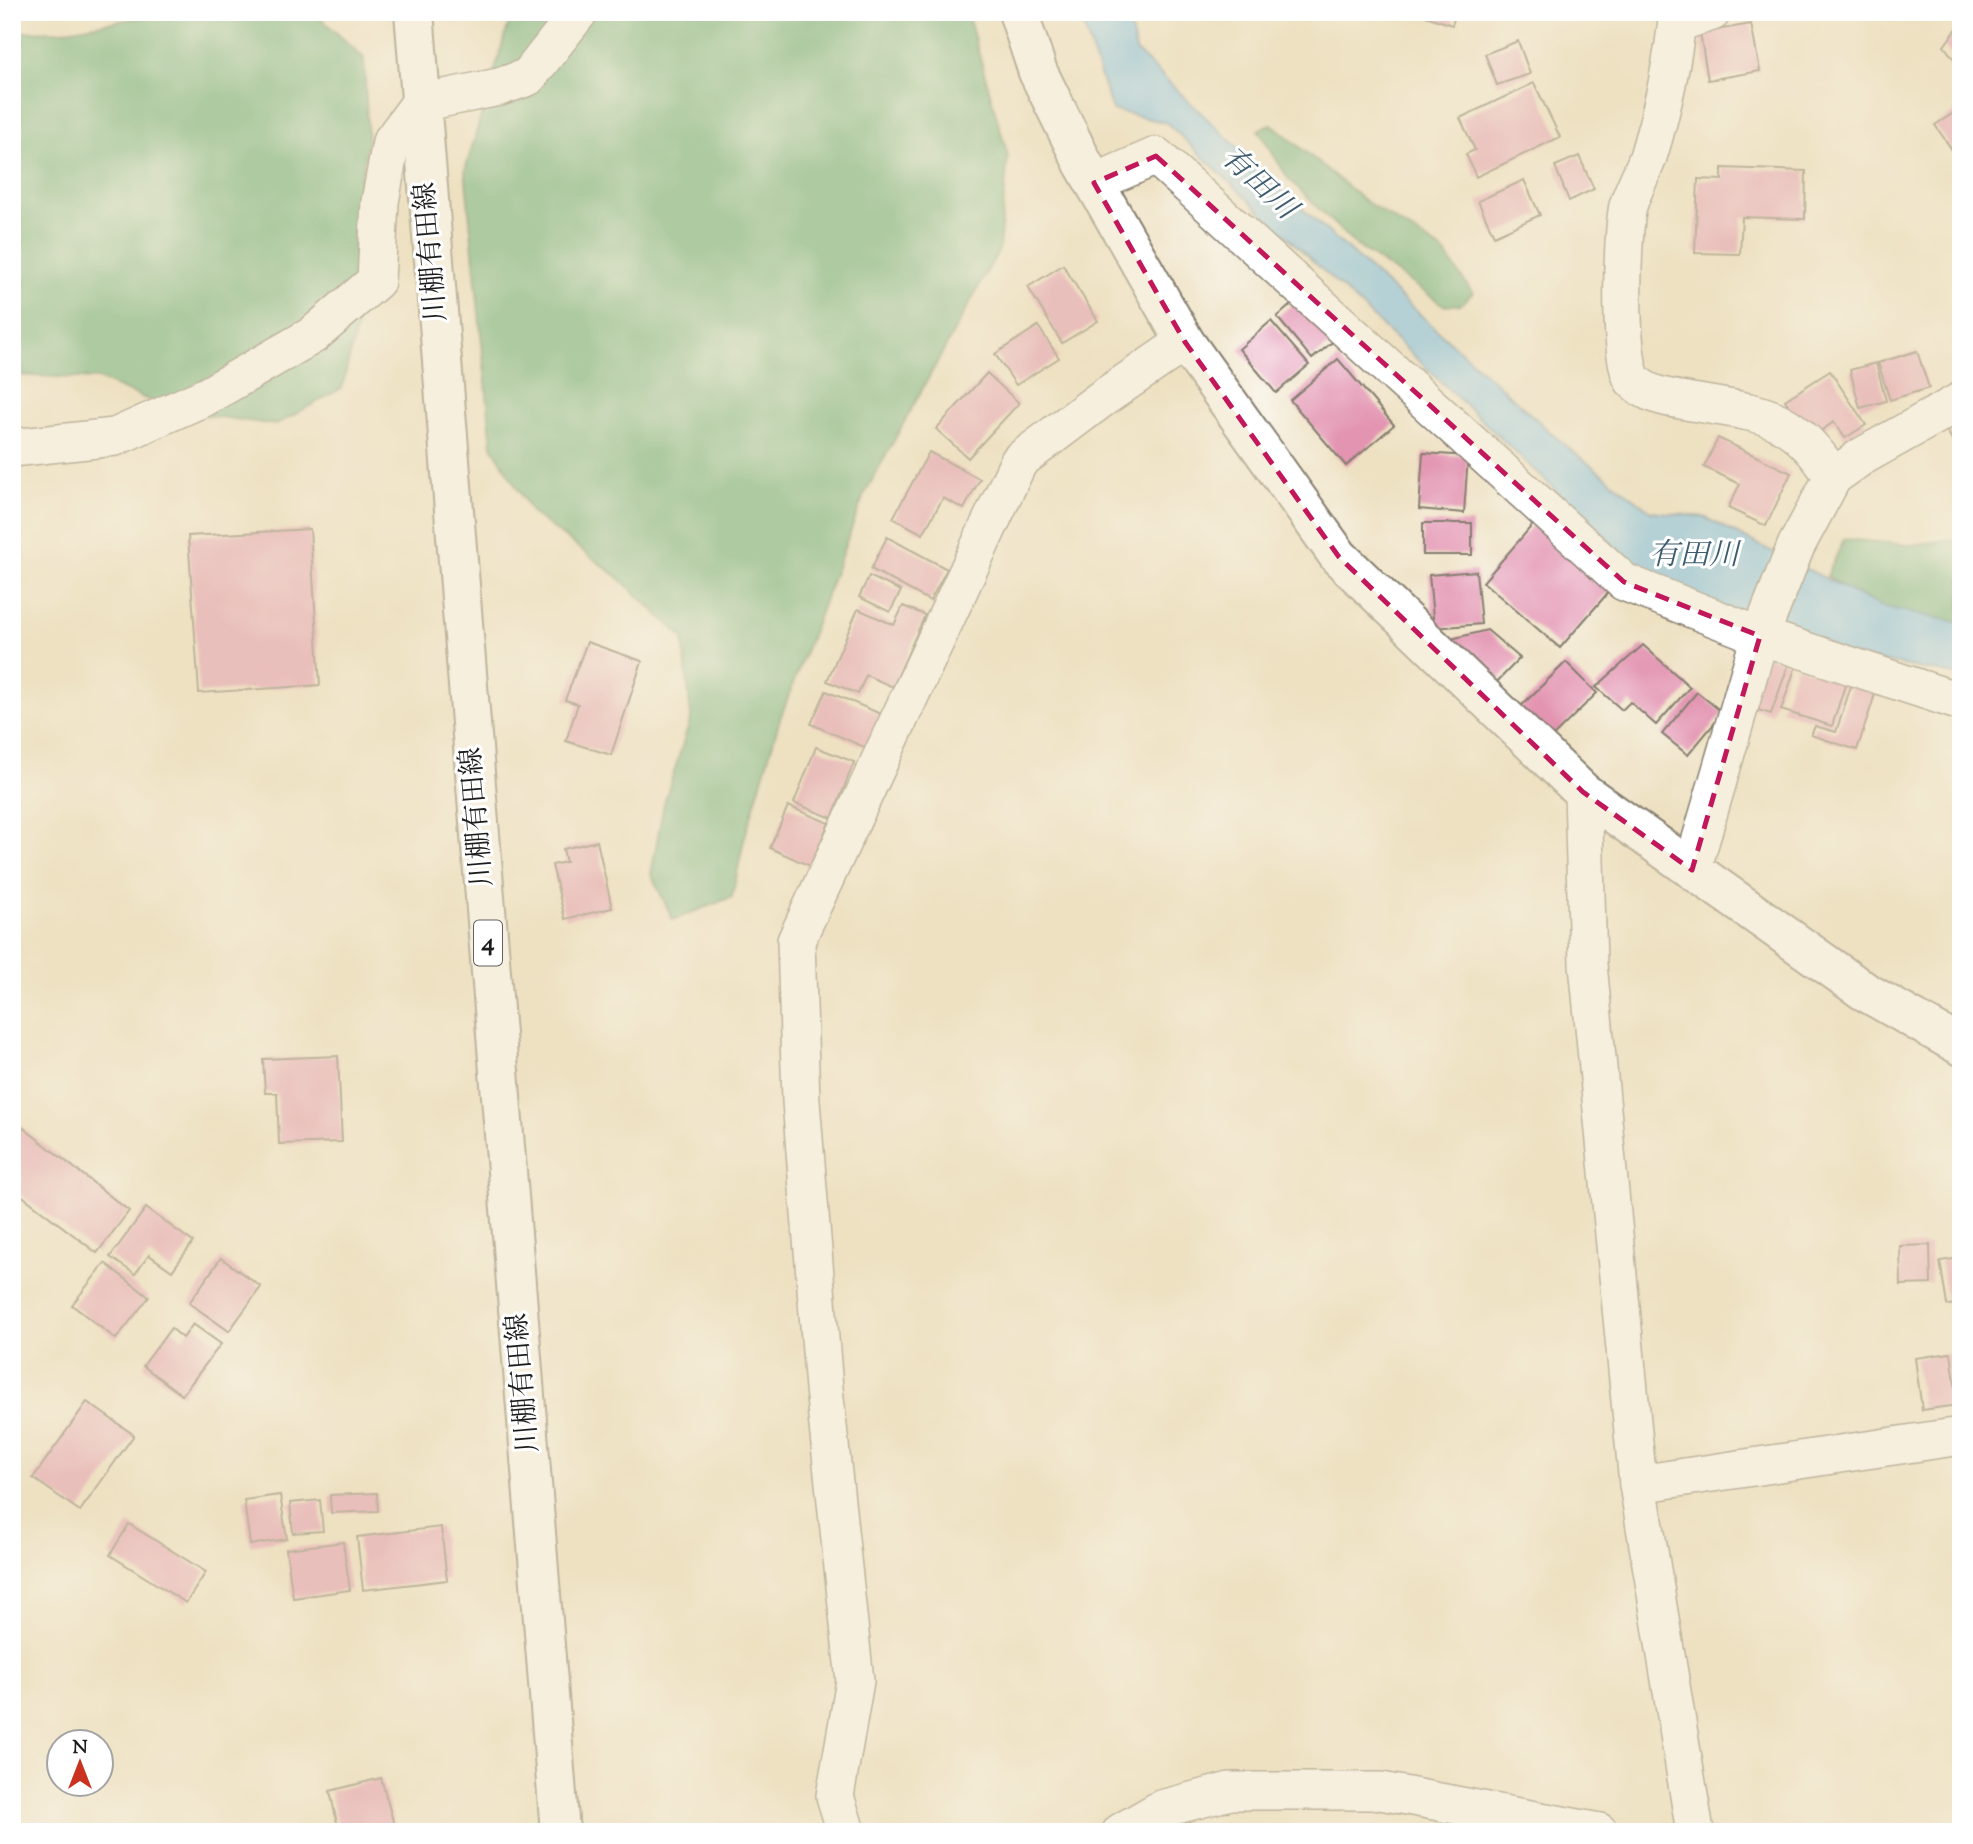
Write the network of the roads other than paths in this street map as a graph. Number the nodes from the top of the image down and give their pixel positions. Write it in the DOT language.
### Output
graph roads {
  1 [pos="414,12"];
  2 [pos="579,12"];
  3 [pos="1018,12"];
  4 [pos="1712,12"];
  5 [pos="1678,18"];
  6 [pos="420,103"];
  7 [pos="1094,183"];
  8 [pos="1185,342"];
  9 [pos="1961,401"];
  10 [pos="12,448"];
  11 [pos="1833,477"];
  12 [pos="1760,636"];
  13 [pos="1961,702"];
  14 [pos="1583,792"];
  15 [pos="1692,870"];
  16 [pos="1961,1046"];
  17 [pos="1961,1436"];
  18 [pos="1639,1484"];
  19 [pos="560,1832"];
  20 [pos="846,1832"];
  21 [pos="1121,1832"];
  22 [pos="1599,1832"];
  23 [pos="1695,1832"];
  1 -- 6 [label="main road, 川棚有田線 / 4"];
  2 -- 6 [label="street"];
  3 -- 7 [label="main road"];
  4 -- 5 [label="street"];
  5 -- 11 [label="street"];
  6 -- 10 [label="street"];
  6 -- 19 [label="main road, 川棚有田線 / 4"];
  7 -- 8 [label="main road"];
  7 -- 12 [label="street"];
  8 -- 14 [label="main road"];
  8 -- 20 [label="street"];
  9 -- 11 [label="street"];
  11 -- 12 [label="street"];
  12 -- 13 [label="street"];
  12 -- 15 [label="street"];
  14 -- 15 [label="main road"];
  14 -- 18 [label="street"];
  15 -- 16 [label="main road"];
  17 -- 18 [label="street"];
  18 -- 23 [label="street"];
  21 -- 22 [label="street"];
}
